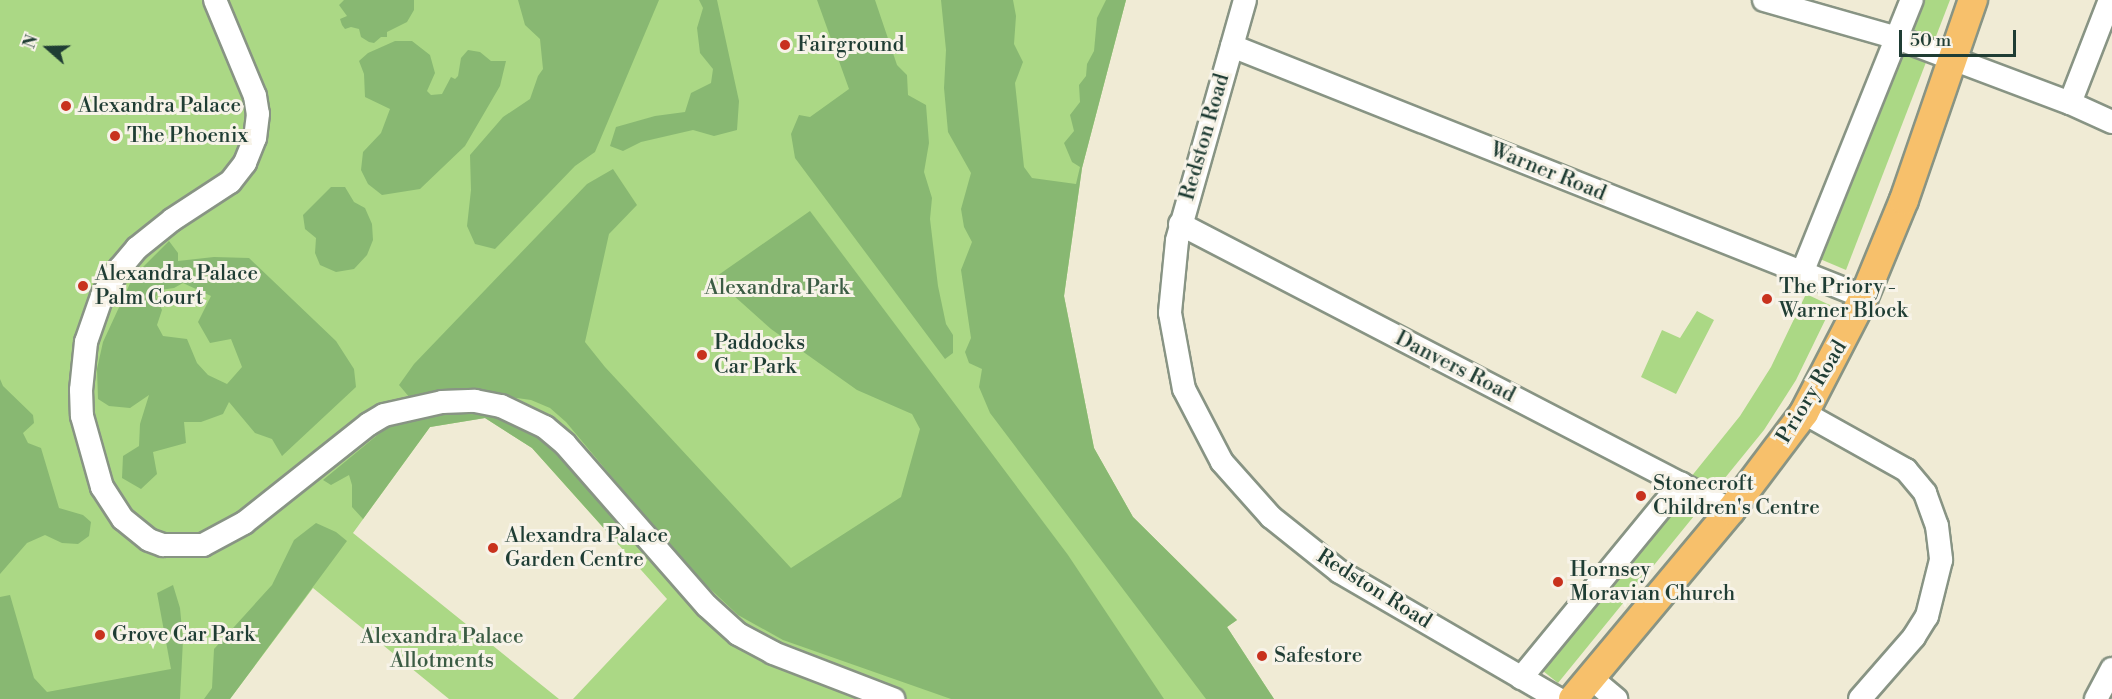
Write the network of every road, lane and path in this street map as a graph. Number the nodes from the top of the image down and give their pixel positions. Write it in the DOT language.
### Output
graph roads {
  1 [pos="215,0"];
  2 [pos="1245,0"];
  3 [pos="1764,0"];
  4 [pos="1912,0"];
  5 [pos="1973,0"];
  6 [pos="2111,2"];
  7 [pos="1897,38"];
  8 [pos="1232,46"];
  9 [pos="1953,58"];
  10 [pos="2070,103"];
  11 [pos="2112,122"];
  12 [pos="1180,224"];
  13 [pos="1802,273"];
  14 [pos="1864,297"];
  15 [pos="1804,413"];
  16 [pos="1681,483"];
  17 [pos="1731,510"];
  18 [pos="2112,669"];
  19 [pos="1521,678"];
  20 [pos="1582,689"];
  21 [pos="893,699"];
  22 [pos="1558,699"];
  23 [pos="1617,699"];
  24 [pos="1860,699"];
  25 [pos="2096,699"];
  1 -- 21 [label="street"];
  2 -- 8 [label="street, Redston Road"];
  3 -- 7 [label="street"];
  4 -- 7 [label="street"];
  5 -- 9 [label="main road, Priory Road"];
  6 -- 10 [label="street"];
  7 -- 9 [label="street"];
  7 -- 13 [label="street"];
  8 -- 12 [label="street, Redston Road"];
  8 -- 13 [label="street, Warner Road"];
  9 -- 10 [label="street"];
  9 -- 14 [label="main road, Priory Road"];
  10 -- 11 [label="street"];
  12 -- 16 [label="street, Danvers Road"];
  12 -- 19 [label="street, Redston Road"];
  13 -- 14 [label="street, Warner Road"];
  14 -- 15 [label="main road, Priory Road"];
  15 -- 17 [label="main road, Priory Road"];
  15 -- 24 [label="street"];
  16 -- 17 [label="street, Danvers Road"];
  16 -- 19 [label="street"];
  17 -- 20 [label="main road, Priory Road"];
  18 -- 25 [label="street"];
  19 -- 22 [label="street, Redston Road"];
  20 -- 23 [label="street"];
}
